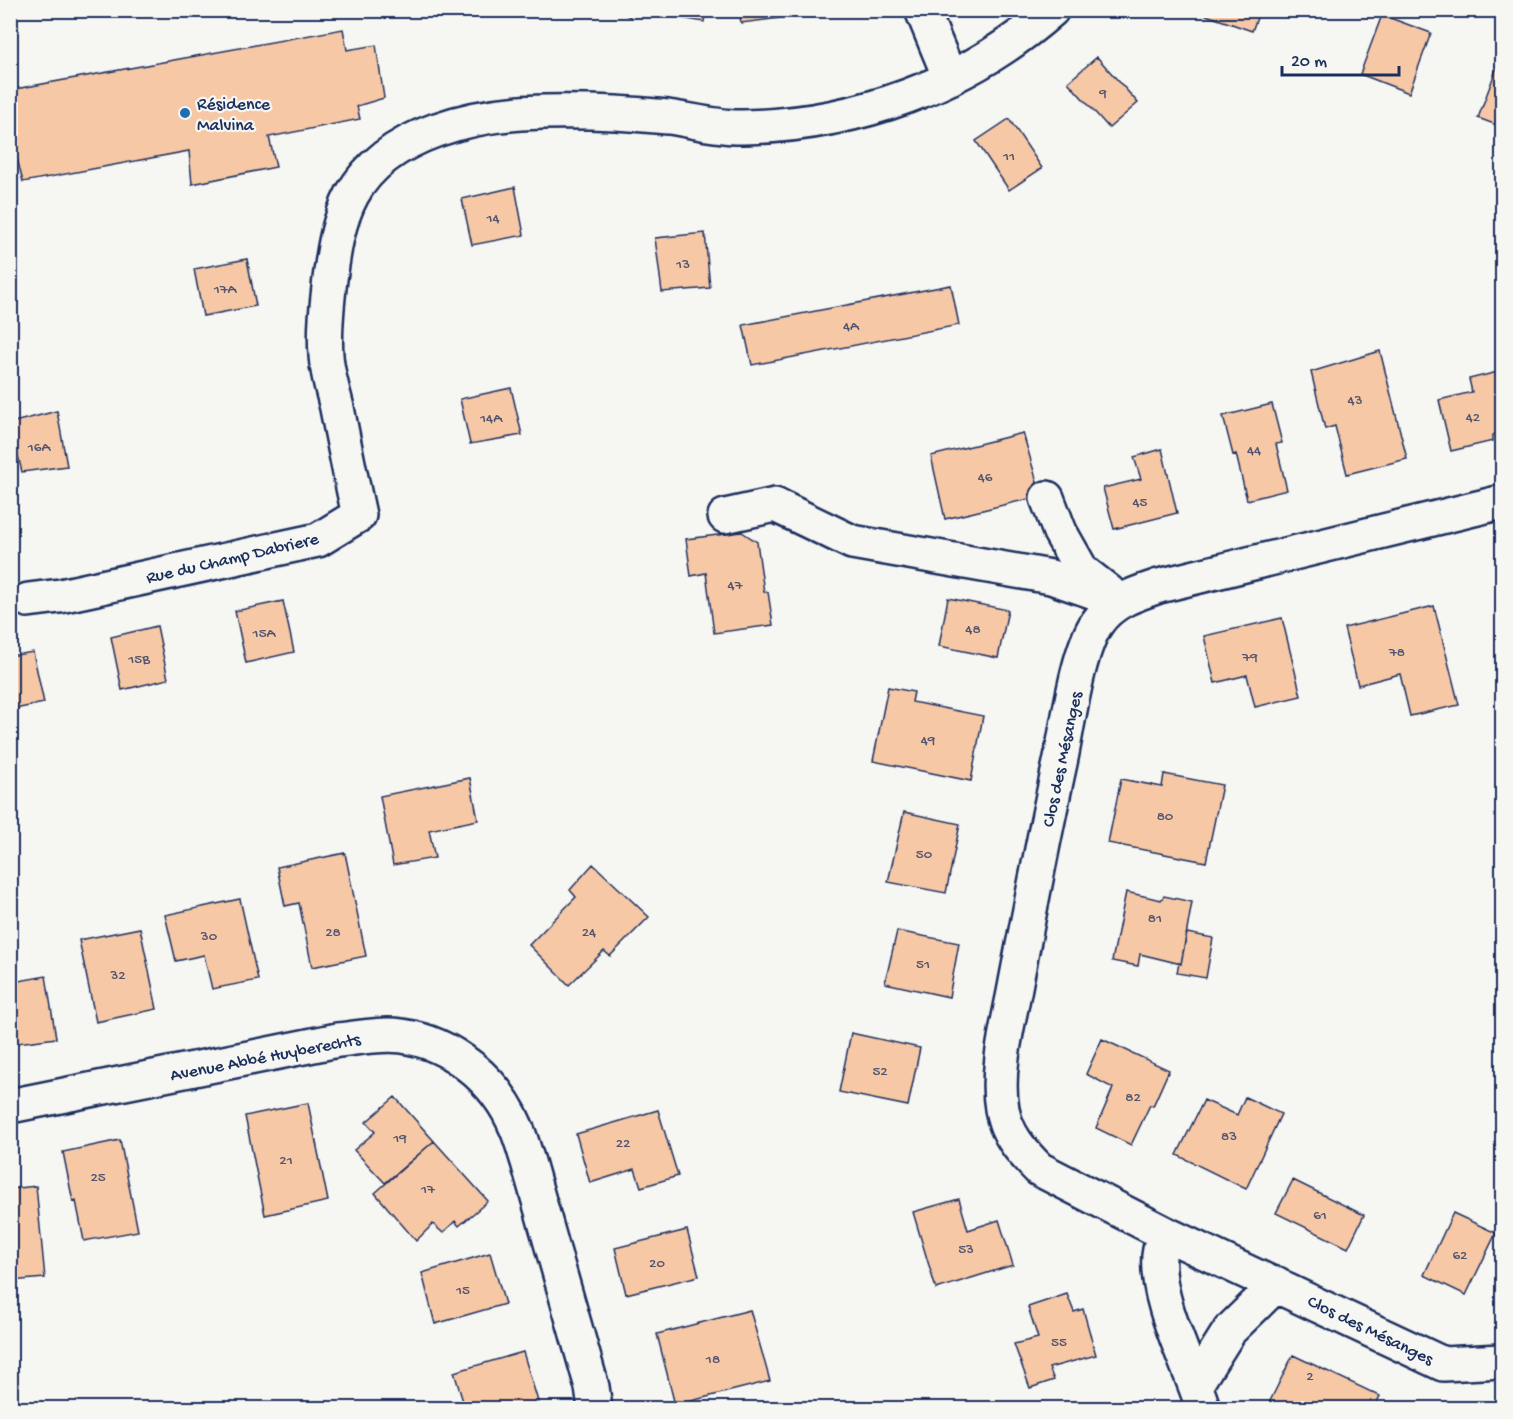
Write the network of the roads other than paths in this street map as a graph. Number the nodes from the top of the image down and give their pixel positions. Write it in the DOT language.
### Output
graph roads {
  1 [pos="922,10"];
  2 [pos="1052,10"];
  3 [pos="950,78"];
  4 [pos="1047,498"];
  5 [pos="1503,502"];
  6 [pos="725,516"];
  7 [pos="28,600"];
  8 [pos="1120,601"];
  9 [pos="10,1106"];
  10 [pos="1164,1233"];
  11 [pos="1277,1284"];
  12 [pos="1503,1361"];
  13 [pos="1199,1396"];
  14 [pos="595,1408"];
  1 -- 3 [label="street"];
  2 -- 3 [label="street"];
  3 -- 7 [label="street, Rue du Champ Dabriere"];
  4 -- 8 [label="street"];
  5 -- 8 [label="street, Clos des Mésanges"];
  6 -- 8 [label="street"];
  8 -- 10 [label="street, Clos des Mésanges"];
  9 -- 14 [label="street, Avenue Abbé Huyberechts"];
  10 -- 11 [label="street, Clos des Mésanges"];
  10 -- 13 [label="street"];
  11 -- 12 [label="street, Clos des Mésanges"];
  11 -- 13 [label="street"];
}
